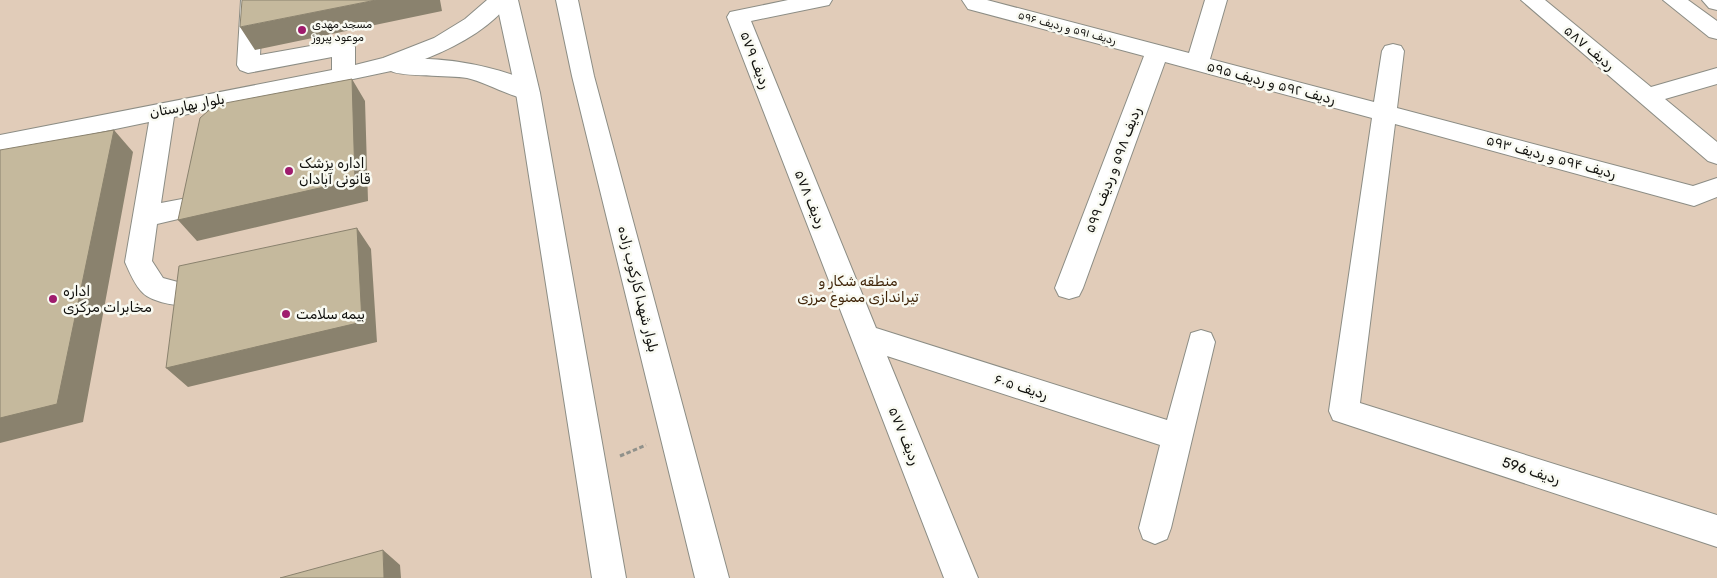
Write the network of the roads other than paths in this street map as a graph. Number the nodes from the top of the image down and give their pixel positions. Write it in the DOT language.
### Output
graph roads {
  1 [pos="252,0"];
  2 [pos="500,0"];
  3 [pos="507,0"];
  4 [pos="567,0"];
  5 [pos="820,0"];
  6 [pos="1216,0"];
  7 [pos="1532,0"];
  8 [pos="1674,0"];
  9 [pos="1712,0"];
  10 [pos="975,2"];
  11 [pos="1717,3"];
  12 [pos="1717,32"];
  13 [pos="1393,51"];
  14 [pos="1157,52"];
  15 [pos="1198,63"];
  16 [pos="374,69"];
  17 [pos="343,75"];
  18 [pos="1717,76"];
  19 [pos="528,93"];
  20 [pos="1646,96"];
  21 [pos="772,103"];
  22 [pos="162,110"];
  23 [pos="1385,113"];
  24 [pos="0,144"];
  25 [pos="1717,155"];
  26 [pos="1717,188"];
  27 [pos="182,209"];
  28 [pos="146,216"];
  29 [pos="1069,288"];
  30 [pos="848,295"];
  31 [pos="190,296"];
  32 [pos="864,336"];
  33 [pos="1201,342"];
  34 [pos="1177,437"];
  35 [pos="1155,528"];
  36 [pos="1717,531"];
  37 [pos="609,578"];
  38 [pos="712,578"];
  39 [pos="961,578"];
  1 -- 17 [label="street"];
  2 -- 16 [label="street"];
  3 -- 19 [label="street"];
  4 -- 38 [label="street, بلوار شهدا کارکوب زاده"];
  5 -- 21 [label="street, ردیف ۵۷۹"];
  6 -- 15 [label="street"];
  7 -- 20 [label="street, ردیف ۵۸۷"];
  8 -- 12 [label="street"];
  9 -- 11 [label="street"];
  10 -- 14 [label="street, ردیف ۵۹۱ و ردیف ۵۹۶"];
  13 -- 23 [label="street"];
  14 -- 15 [label="street, ردیف ۵۹۲ و ردیف ۵۹۵"];
  14 -- 29 [label="street, ردیف ۵۹۸ و ردیف ۵۹۹"];
  15 -- 23 [label="street, ردیف ۵۹۲ و ردیف ۵۹۵"];
  16 -- 17 [label="street, بلوار بهارستان"];
  16 -- 19 [label="street"];
  17 -- 22 [label="street, بلوار بهارستان"];
  18 -- 20 [label="street"];
  19 -- 37 [label="street"];
  20 -- 25 [label="street, ردیف ۵۸۷"];
  21 -- 30 [label="street, ردیف ۵۷۸"];
  22 -- 24 [label="street, بلوار بهارستان"];
  22 -- 28 [label="street"];
  23 -- 26 [label="street, ردیف ۵۹۴ و ردیف ۵۹۳"];
  23 -- 36 [label="street, ردیف 596"];
  27 -- 28 [label="street"];
  28 -- 31 [label="street"];
  30 -- 32 [label="street, ردیف ۵۷۷"];
  32 -- 34 [label="street, ردیف ۶۰۵"];
  32 -- 39 [label="street, ردیف ۵۷۷"];
  33 -- 34 [label="street"];
  34 -- 35 [label="street"];
}
